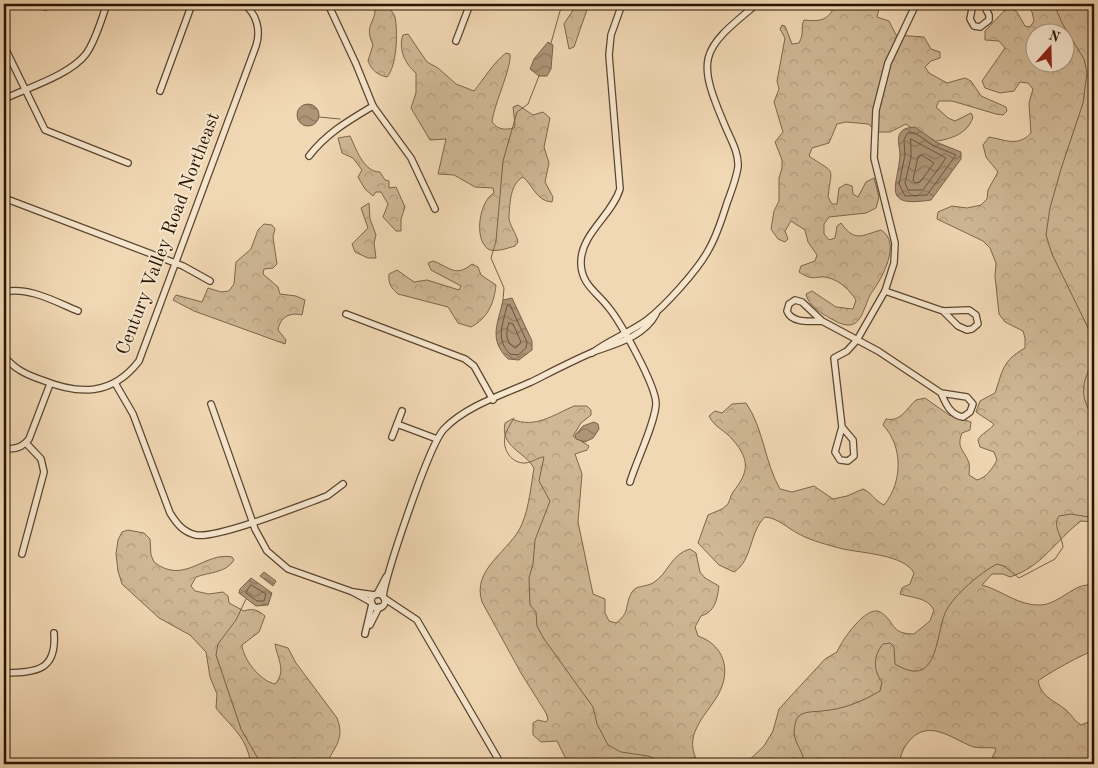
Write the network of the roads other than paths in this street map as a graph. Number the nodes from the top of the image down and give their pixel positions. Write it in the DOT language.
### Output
graph roads {
  1 [pos="107,4"];
  2 [pos="192,4"];
  3 [pos="244,4"];
  4 [pos="328,4"];
  5 [pos="470,4"];
  6 [pos="622,4"];
  7 [pos="757,4"];
  8 [pos="916,4"];
  9 [pos="973,4"];
  10 [pos="983,4"];
  11 [pos="456,42"];
  12 [pos="4,46"];
  13 [pos="25,89"];
  14 [pos="160,92"];
  15 [pos="4,99"];
  16 [pos="373,106"];
  17 [pos="309,156"];
  18 [pos="128,163"];
  19 [pos="4,198"];
  20 [pos="435,210"];
  21 [pos="177,264"];
  22 [pos="210,281"];
  23 [pos="884,291"];
  24 [pos="4,292"];
  25 [pos="78,311"];
  26 [pos="943,311"];
  27 [pos="346,314"];
  28 [pos="822,321"];
  29 [pos="626,336"];
  30 [pos="857,340"];
  31 [pos="4,356"];
  32 [pos="115,383"];
  33 [pos="50,384"];
  34 [pos="942,393"];
  35 [pos="493,400"];
  36 [pos="211,404"];
  37 [pos="402,411"];
  38 [pos="397,424"];
  39 [pos="842,427"];
  40 [pos="392,437"];
  41 [pos="437,439"];
  42 [pos="26,443"];
  43 [pos="4,448"];
  44 [pos="630,482"];
  45 [pos="343,484"];
  46 [pos="252,521"];
  47 [pos="22,554"];
  48 [pos="353,592"];
  49 [pos="380,596"];
  50 [pos="372,603"];
  51 [pos="381,607"];
  52 [pos="401,609"];
  53 [pos="54,633"];
  54 [pos="4,673"];
  55 [pos="501,764"];
  1 -- 13 [label="street"];
  2 -- 14 [label="street"];
  3 -- 21 [label="street, Century Valley Road Northeast"];
  4 -- 16 [label="street"];
  5 -- 11 [label="street"];
  6 -- 29 [label="street"];
  7 -- 29 [label="street"];
  8 -- 23 [label="street"];
  9 -- 10 [label="street"];
  12 -- 13 [label="street"];
  13 -- 15 [label="street"];
  13 -- 18 [label="street"];
  16 -- 17 [label="street"];
  16 -- 20 [label="street"];
  19 -- 21 [label="street"];
  21 -- 22 [label="street"];
  21 -- 32 [label="street, Century Valley Road Northeast"];
  23 -- 26 [label="street"];
  23 -- 30 [label="street"];
  24 -- 25 [label="street"];
  26 -- 26 [label="street"];
  27 -- 35 [label="street"];
  28 -- 28 [label="street"];
  28 -- 30 [label="street"];
  29 -- 35 [label="street"];
  29 -- 44 [label="street"];
  30 -- 34 [label="street"];
  30 -- 39 [label="street"];
  31 -- 33 [label="street, Century Valley Road Northeast"];
  32 -- 33 [label="street, Century Valley Road Northeast"];
  32 -- 46 [label="street"];
  33 -- 42 [label="street"];
  34 -- 34 [label="street"];
  35 -- 41 [label="street"];
  36 -- 46 [label="street"];
  37 -- 38 [label="street"];
  38 -- 40 [label="street"];
  38 -- 41 [label="street"];
  39 -- 39 [label="street"];
  41 -- 49 [label="street"];
  42 -- 43 [label="street"];
  42 -- 47 [label="street"];
  45 -- 46 [label="street"];
  46 -- 48 [label="street"];
  48 -- 49 [label="street"];
  48 -- 50 [label="street"];
  49 -- 50 [label="street"];
  49 -- 51 [label="street"];
  49 -- 52 [label="street"];
  50 -- 51 [label="street"];
  50 -- 51 [label="street"];
  51 -- 52 [label="street"];
  52 -- 55 [label="street"];
  53 -- 54 [label="street"];
}
